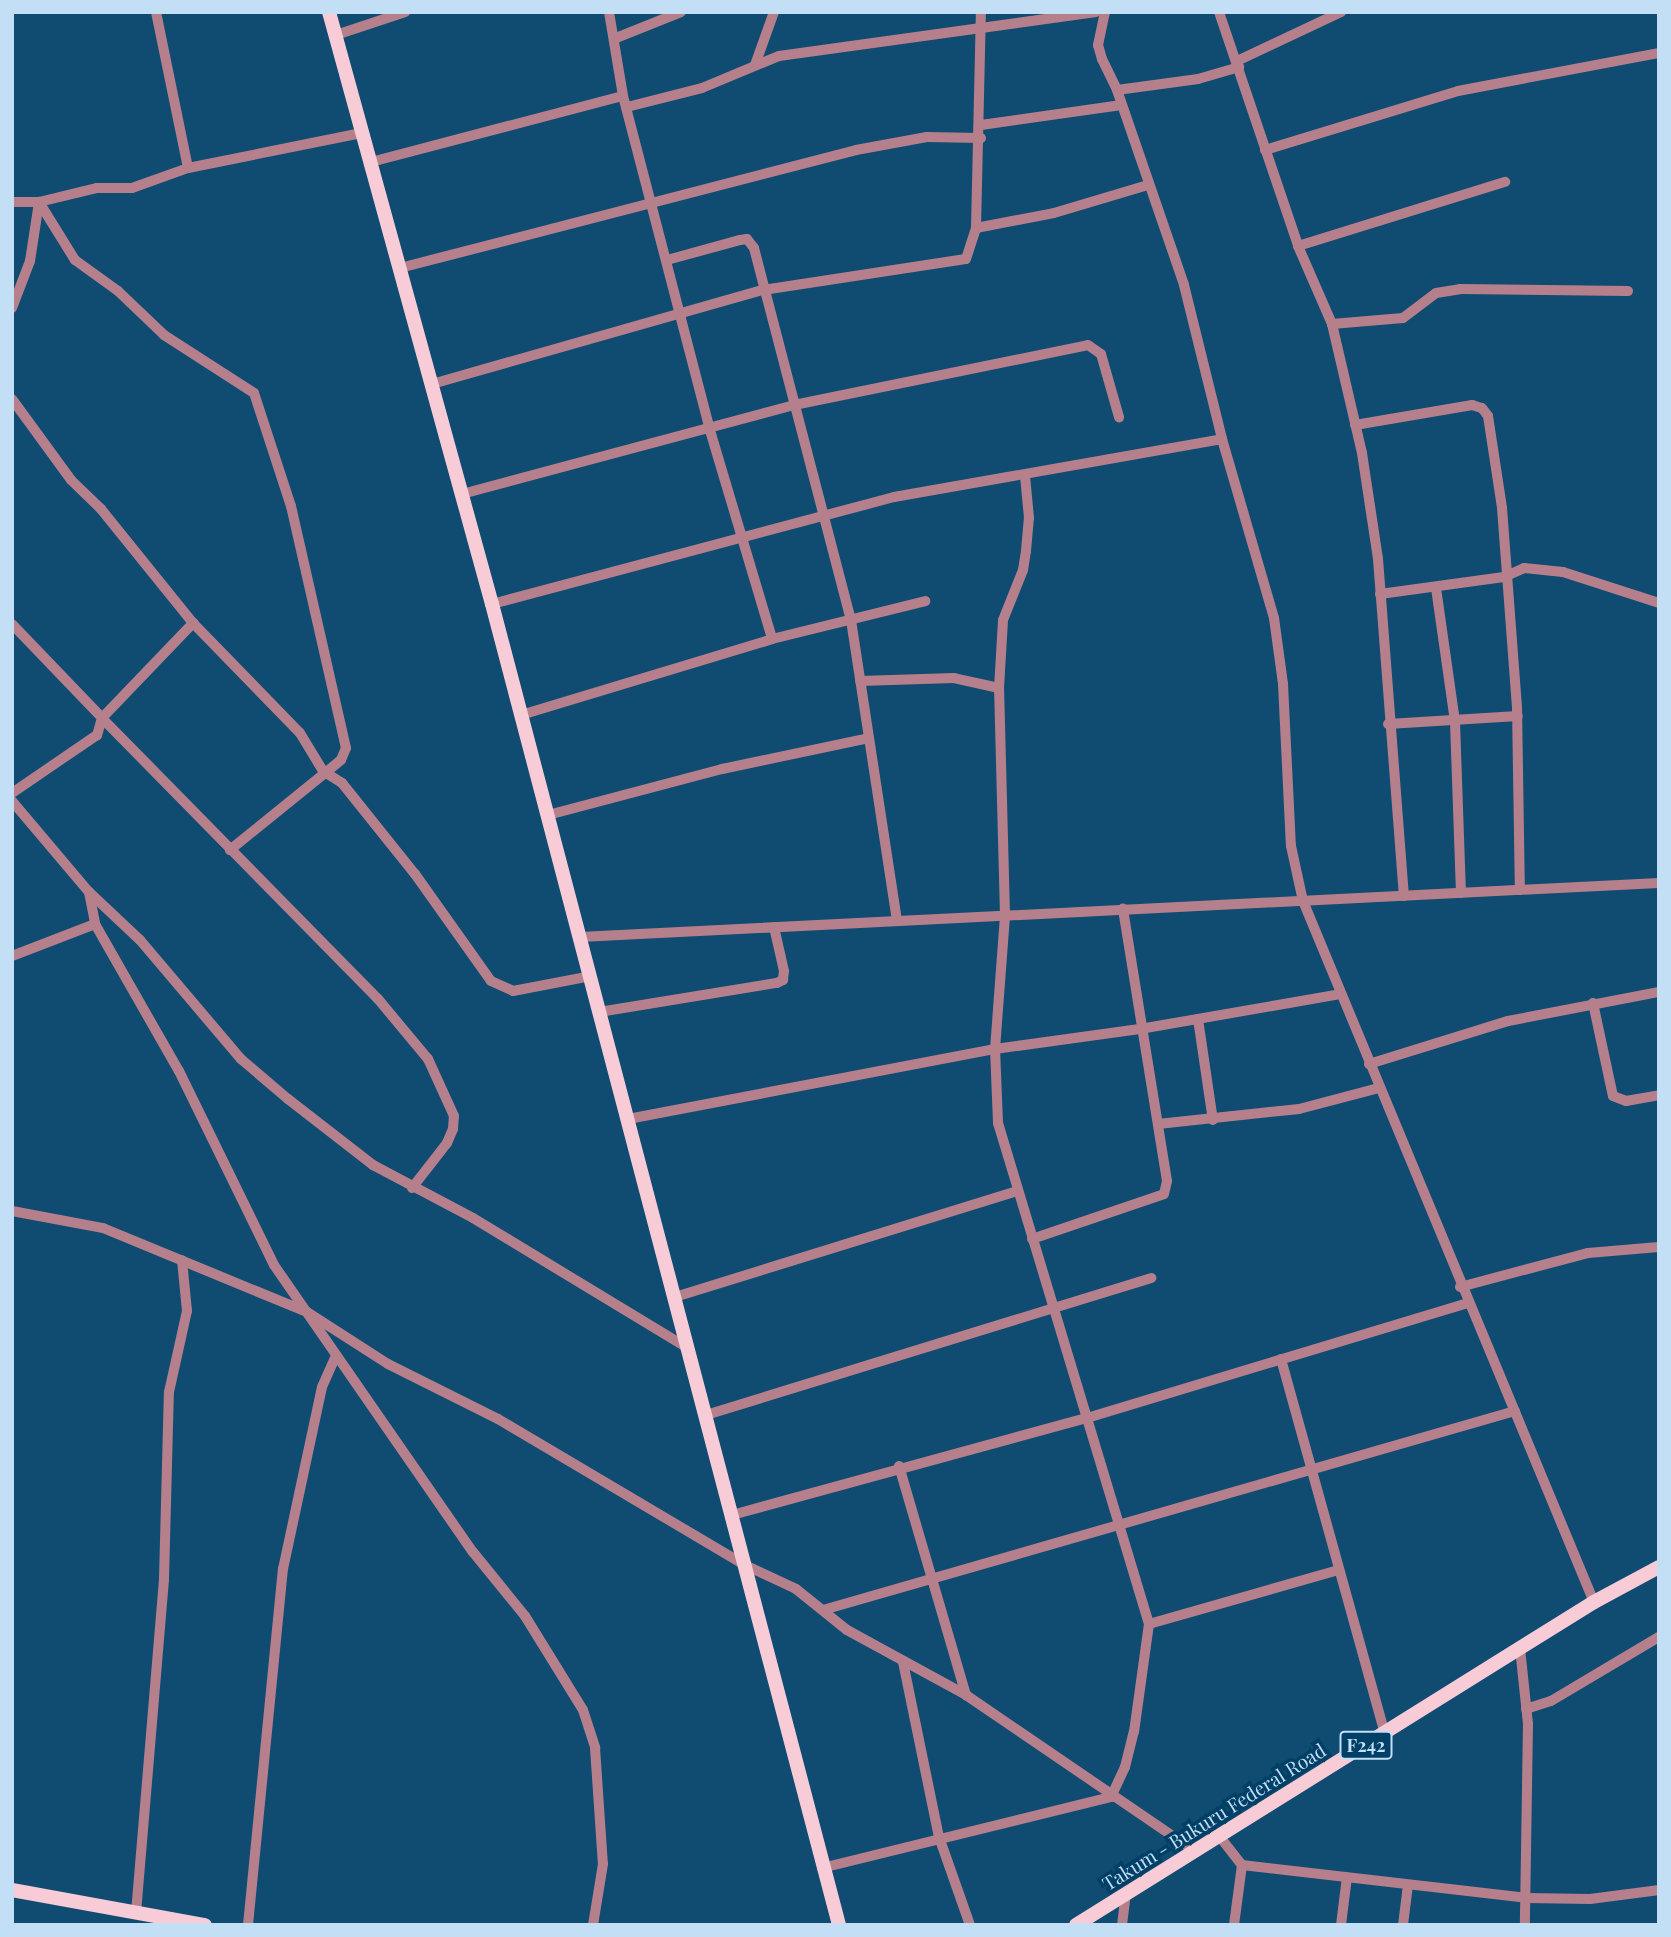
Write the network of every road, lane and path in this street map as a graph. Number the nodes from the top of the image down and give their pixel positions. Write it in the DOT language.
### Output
graph roads {
  1 [pos="156,12"];
  2 [pos="329,12"];
  3 [pos="405,12"];
  4 [pos="609,12"];
  5 [pos="681,12"];
  6 [pos="774,12"];
  7 [pos="982,12"];
  8 [pos="1096,12"];
  9 [pos="1105,12"];
  10 [pos="1219,12"];
  11 [pos="1341,12"];
  12 [pos="979,27"];
  13 [pos="335,35"];
  14 [pos="616,38"];
  15 [pos="1659,53"];
  16 [pos="1238,64"];
  17 [pos="755,65"];
  18 [pos="1117,90"];
  19 [pos="625,102"];
  20 [pos="1122,104"];
  21 [pos="981,125"];
  22 [pos="362,133"];
  23 [pos="981,138"];
  24 [pos="1265,150"];
  25 [pos="371,162"];
  26 [pos="188,168"];
  27 [pos="1505,182"];
  28 [pos="1148,185"];
  29 [pos="12,202"];
  30 [pos="38,202"];
  31 [pos="653,205"];
  32 [pos="976,228"];
  33 [pos="1298,246"];
  34 [pos="667,260"];
  35 [pos="400,268"];
  36 [pos="762,290"];
  37 [pos="1628,291"];
  38 [pos="12,308"];
  39 [pos="681,314"];
  40 [pos="1332,324"];
  41 [pos="432,384"];
  42 [pos="12,399"];
  43 [pos="794,405"];
  44 [pos="1119,417"];
  45 [pos="1355,425"];
  46 [pos="709,428"];
  47 [pos="1222,439"];
  48 [pos="1025,476"];
  49 [pos="462,494"];
  50 [pos="825,514"];
  51 [pos="742,538"];
  52 [pos="1504,577"];
  53 [pos="1436,588"];
  54 [pos="1380,594"];
  55 [pos="925,601"];
  56 [pos="1659,603"];
  57 [pos="492,604"];
  58 [pos="851,620"];
  59 [pos="193,623"];
  60 [pos="12,624"];
  61 [pos="772,639"];
  62 [pos="860,681"];
  63 [pos="999,688"];
  64 [pos="522,715"];
  65 [pos="1518,716"];
  66 [pos="102,718"];
  67 [pos="1455,722"];
  68 [pos="1388,724"];
  69 [pos="869,738"];
  70 [pos="323,771"];
  71 [pos="12,793"];
  72 [pos="12,802"];
  73 [pos="548,815"];
  74 [pos="230,850"];
  75 [pos="1659,883"];
  76 [pos="1520,890"];
  77 [pos="89,892"];
  78 [pos="1461,893"];
  79 [pos="1404,896"];
  80 [pos="1303,901"];
  81 [pos="1124,909"];
  82 [pos="1005,915"];
  83 [pos="897,921"];
  84 [pos="96,924"];
  85 [pos="774,928"];
  86 [pos="580,937"];
  87 [pos="12,956"];
  88 [pos="591,976"];
  89 [pos="1659,992"];
  90 [pos="1340,994"];
  91 [pos="1593,1003"];
  92 [pos="599,1012"];
  93 [pos="1198,1019"];
  94 [pos="1140,1030"];
  95 [pos="995,1049"];
  96 [pos="1369,1064"];
  97 [pos="1379,1088"];
  98 [pos="1659,1095"];
  99 [pos="628,1119"];
  100 [pos="1213,1120"];
  101 [pos="1158,1124"];
  102 [pos="412,1188"];
  103 [pos="1018,1191"];
  104 [pos="12,1211"];
  105 [pos="1032,1239"];
  106 [pos="1659,1247"];
  107 [pos="182,1260"];
  108 [pos="1151,1278"];
  109 [pos="1460,1287"];
  110 [pos="675,1297"];
  111 [pos="1467,1303"];
  112 [pos="1056,1308"];
  113 [pos="307,1312"];
  114 [pos="688,1348"];
  115 [pos="335,1358"];
  116 [pos="1281,1359"];
  117 [pos="1515,1411"];
  118 [pos="706,1415"];
  119 [pos="1087,1418"];
  120 [pos="899,1466"];
  121 [pos="1311,1470"];
  122 [pos="732,1515"];
  123 [pos="1117,1525"];
  124 [pos="745,1565"];
  125 [pos="1659,1567"];
  126 [pos="1338,1570"];
  127 [pos="931,1580"];
  128 [pos="1594,1602"];
  129 [pos="823,1610"];
  130 [pos="1149,1624"];
  131 [pos="1659,1637"];
  132 [pos="1520,1648"];
  133 [pos="903,1662"];
  134 [pos="966,1696"];
  135 [pos="1526,1709"];
  136 [pos="1385,1733"];
  137 [pos="1111,1797"];
  138 [pos="939,1837"];
  139 [pos="1220,1837"];
  140 [pos="1195,1852"];
  141 [pos="1242,1865"];
  142 [pos="822,1867"];
  143 [pos="1347,1877"];
  144 [pos="1408,1885"];
  145 [pos="12,1890"];
  146 [pos="1659,1890"];
  147 [pos="1126,1894"];
  148 [pos="1526,1898"];
  149 [pos="136,1913"];
  150 [pos="205,1925"];
  151 [pos="248,1925"];
  152 [pos="593,1925"];
  153 [pos="839,1925"];
  154 [pos="970,1925"];
  155 [pos="1076,1925"];
  156 [pos="1122,1925"];
  157 [pos="1234,1925"];
  158 [pos="1341,1925"];
  159 [pos="1403,1925"];
  160 [pos="1525,1925"];
  1 -- 26 [label="street"];
  2 -- 13 [label="main road"];
  3 -- 13 [label="street"];
  4 -- 14 [label="street"];
  5 -- 14 [label="street"];
  6 -- 17 [label="street"];
  7 -- 12 [label="street"];
  8 -- 12 [label="street"];
  9 -- 18 [label="street"];
  10 -- 16 [label="street"];
  11 -- 16 [label="street"];
  12 -- 17 [label="street"];
  12 -- 21 [label="street"];
  13 -- 22 [label="main road"];
  14 -- 19 [label="street"];
  15 -- 24 [label="street"];
  16 -- 18 [label="street"];
  16 -- 24 [label="street"];
  17 -- 19 [label="street"];
  18 -- 20 [label="street"];
  19 -- 25 [label="street"];
  19 -- 31 [label="street"];
  20 -- 21 [label="street"];
  20 -- 28 [label="street"];
  21 -- 23 [label="street"];
  22 -- 25 [label="main road"];
  22 -- 26 [label="street"];
  23 -- 31 [label="street"];
  23 -- 32 [label="street"];
  24 -- 33 [label="street"];
  25 -- 35 [label="main road"];
  26 -- 30 [label="street"];
  27 -- 33 [label="street"];
  28 -- 32 [label="street"];
  28 -- 47 [label="street"];
  29 -- 30 [label="street"];
  30 -- 38 [label="street"];
  30 -- 70 [label="street"];
  31 -- 34 [label="street"];
  31 -- 35 [label="street"];
  32 -- 36 [label="street"];
  33 -- 40 [label="street"];
  34 -- 36 [label="street"];
  34 -- 39 [label="street"];
  35 -- 41 [label="main road"];
  36 -- 39 [label="street"];
  36 -- 43 [label="street"];
  37 -- 40 [label="street"];
  39 -- 41 [label="street"];
  39 -- 46 [label="street"];
  40 -- 45 [label="street"];
  41 -- 49 [label="main road"];
  42 -- 59 [label="street"];
  43 -- 44 [label="street"];
  43 -- 46 [label="street"];
  43 -- 50 [label="street"];
  45 -- 52 [label="street"];
  45 -- 54 [label="street"];
  46 -- 49 [label="street"];
  46 -- 51 [label="street"];
  47 -- 48 [label="street"];
  47 -- 80 [label="street"];
  48 -- 50 [label="street"];
  48 -- 63 [label="street"];
  49 -- 57 [label="main road"];
  50 -- 51 [label="street"];
  50 -- 58 [label="street"];
  51 -- 57 [label="street"];
  51 -- 61 [label="street"];
  52 -- 53 [label="street"];
  52 -- 56 [label="street"];
  52 -- 65 [label="street"];
  53 -- 54 [label="street"];
  53 -- 67 [label="street"];
  54 -- 68 [label="street"];
  55 -- 58 [label="street"];
  57 -- 64 [label="main road"];
  58 -- 61 [label="street"];
  58 -- 62 [label="street"];
  59 -- 66 [label="street"];
  59 -- 70 [label="street"];
  60 -- 66 [label="street"];
  61 -- 64 [label="street"];
  62 -- 63 [label="street"];
  62 -- 69 [label="street"];
  63 -- 82 [label="street"];
  64 -- 73 [label="main road"];
  65 -- 67 [label="street"];
  65 -- 76 [label="street"];
  66 -- 71 [label="street"];
  66 -- 74 [label="street"];
  67 -- 68 [label="street"];
  67 -- 78 [label="street"];
  68 -- 79 [label="street"];
  69 -- 73 [label="street"];
  69 -- 83 [label="street"];
  70 -- 74 [label="street"];
  70 -- 88 [label="street"];
  72 -- 77 [label="street"];
  73 -- 86 [label="main road"];
  74 -- 102 [label="street"];
  75 -- 76 [label="street"];
  76 -- 78 [label="street"];
  77 -- 84 [label="street"];
  77 -- 102 [label="street"];
  78 -- 79 [label="street"];
  79 -- 80 [label="street"];
  80 -- 81 [label="street"];
  80 -- 90 [label="street"];
  81 -- 82 [label="street"];
  81 -- 94 [label="street"];
  82 -- 83 [label="street"];
  82 -- 95 [label="street"];
  83 -- 85 [label="street"];
  84 -- 87 [label="street"];
  84 -- 113 [label="street"];
  85 -- 86 [label="street"];
  85 -- 92 [label="street"];
  86 -- 88 [label="main road"];
  88 -- 92 [label="main road"];
  89 -- 91 [label="street"];
  90 -- 93 [label="street"];
  90 -- 96 [label="street"];
  91 -- 96 [label="street"];
  91 -- 98 [label="street"];
  92 -- 99 [label="main road"];
  93 -- 94 [label="street"];
  93 -- 100 [label="street"];
  94 -- 95 [label="street"];
  94 -- 101 [label="street"];
  95 -- 99 [label="street"];
  95 -- 103 [label="street"];
  96 -- 97 [label="street"];
  97 -- 100 [label="street"];
  97 -- 109 [label="street"];
  99 -- 110 [label="main road"];
  100 -- 101 [label="street"];
  101 -- 105 [label="street"];
  102 -- 114 [label="street"];
  103 -- 105 [label="street"];
  103 -- 110 [label="street"];
  104 -- 107 [label="street"];
  105 -- 112 [label="street"];
  106 -- 109 [label="street"];
  107 -- 113 [label="street"];
  107 -- 149 [label="street"];
  108 -- 112 [label="street"];
  109 -- 111 [label="street"];
  110 -- 114 [label="main road"];
  111 -- 116 [label="street"];
  111 -- 117 [label="street"];
  112 -- 118 [label="street"];
  112 -- 119 [label="street"];
  113 -- 115 [label="street"];
  113 -- 124 [label="street"];
  114 -- 118 [label="main road"];
  115 -- 151 [label="street"];
  115 -- 152 [label="street"];
  116 -- 119 [label="street"];
  116 -- 121 [label="street"];
  117 -- 121 [label="street"];
  117 -- 128 [label="street"];
  118 -- 122 [label="main road"];
  119 -- 120 [label="street"];
  119 -- 123 [label="street"];
  120 -- 122 [label="street"];
  120 -- 127 [label="street"];
  121 -- 123 [label="street"];
  121 -- 126 [label="street"];
  122 -- 124 [label="main road"];
  123 -- 127 [label="street"];
  123 -- 130 [label="street"];
  124 -- 129 [label="street"];
  124 -- 142 [label="main road"];
  125 -- 128 [label="main road, Takum - Bukuru Federal Road / F242"];
  126 -- 130 [label="street"];
  126 -- 136 [label="street"];
  127 -- 129 [label="street"];
  127 -- 134 [label="street"];
  128 -- 132 [label="main road, Takum - Bukuru Federal Road / F242"];
  129 -- 133 [label="street"];
  130 -- 137 [label="street"];
  131 -- 135 [label="street"];
  132 -- 135 [label="street"];
  132 -- 136 [label="main road, Takum - Bukuru Federal Road / F242"];
  133 -- 134 [label="street"];
  133 -- 138 [label="street"];
  134 -- 137 [label="street"];
  135 -- 148 [label="street"];
  136 -- 139 [label="main road, Takum - Bukuru Federal Road / F242"];
  137 -- 138 [label="street"];
  137 -- 140 [label="street"];
  138 -- 142 [label="street"];
  138 -- 154 [label="street"];
  139 -- 140 [label="main road, Takum - Bukuru Federal Road / F242"];
  139 -- 141 [label="street"];
  140 -- 147 [label="main road, Takum - Bukuru Federal Road / F242"];
  141 -- 143 [label="street"];
  141 -- 157 [label="street"];
  142 -- 153 [label="main road"];
  143 -- 144 [label="street"];
  143 -- 158 [label="street"];
  144 -- 148 [label="street"];
  144 -- 159 [label="street"];
  145 -- 149 [label="main road"];
  146 -- 148 [label="street"];
  147 -- 155 [label="main road, Takum - Bukuru Federal Road / F242"];
  147 -- 156 [label="street"];
  148 -- 160 [label="street"];
  149 -- 150 [label="main road"];
}
